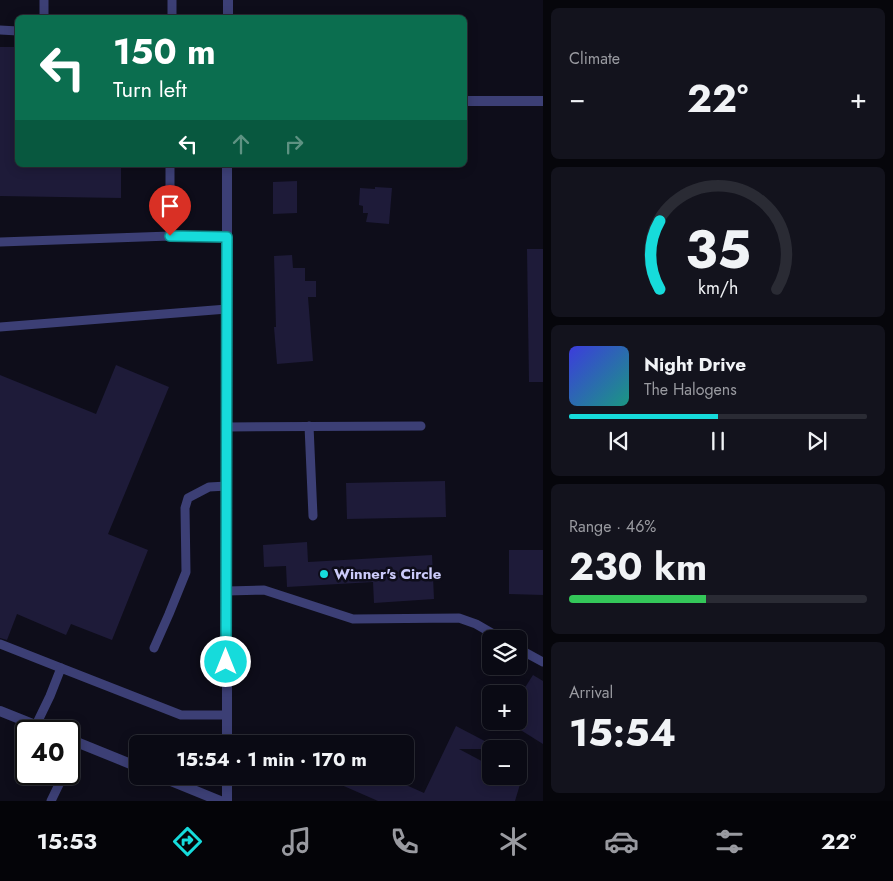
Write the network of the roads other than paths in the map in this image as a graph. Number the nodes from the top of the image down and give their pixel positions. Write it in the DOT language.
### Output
graph roads {
  1 [pos="44,0"];
  2 [pos="172,0"];
  3 [pos="228,0"];
  4 [pos="44,15"];
  5 [pos="172,15"];
  6 [pos="228,15"];
  7 [pos="0,30"];
  8 [pos="15,31"];
  9 [pos="467,101"];
  10 [pos="543,101"];
  11 [pos="170,167"];
  12 [pos="227,167"];
  13 [pos="170,236"];
  14 [pos="227,237"];
  15 [pos="0,242"];
  16 [pos="227,308"];
  17 [pos="0,327"];
  18 [pos="309,426"];
  19 [pos="421,426"];
  20 [pos="227,427"];
  21 [pos="226,486"];
  22 [pos="313,516"];
  23 [pos="227,591"];
  24 [pos="486,630"];
  25 [pos="0,644"];
  26 [pos="154,648"];
  27 [pos="527,653"];
  28 [pos="543,662"];
  29 [pos="61,668"];
  30 [pos="0,711"];
  31 [pos="226,716"];
  32 [pos="23,720"];
  33 [pos="38,720"];
  34 [pos="226,735"];
  35 [pos="80,743"];
  36 [pos="129,763"];
  37 [pos="59,785"];
  38 [pos="181,785"];
  39 [pos="226,785"];
  40 [pos="51,801"];
  41 [pos="220,801"];
  42 [pos="226,801"];
  1 -- 4 [label="lane"];
  2 -- 5 [label="lane"];
  3 -- 6 [label="street"];
  7 -- 8 [label="lane"];
  9 -- 10 [label="street"];
  11 -- 13 [label="lane"];
  12 -- 14 [label="street"];
  13 -- 14 [label="lane"];
  13 -- 15 [label="lane"];
  14 -- 16 [label="street"];
  16 -- 17 [label="lane"];
  16 -- 20 [label="street"];
  18 -- 19 [label="lane"];
  18 -- 20 [label="lane"];
  18 -- 22 [label="lane"];
  20 -- 21 [label="street"];
  21 -- 23 [label="street"];
  21 -- 26 [label="lane"];
  23 -- 24 [label="lane"];
  23 -- 31 [label="street"];
  25 -- 29 [label="lane"];
  27 -- 28 [label="lane"];
  29 -- 31 [label="lane"];
  29 -- 33 [label="lane"];
  30 -- 32 [label="street"];
  31 -- 34 [label="street"];
  35 -- 36 [label="street"];
  37 -- 40 [label="lane"];
  38 -- 41 [label="street"];
  39 -- 42 [label="street"];
}
